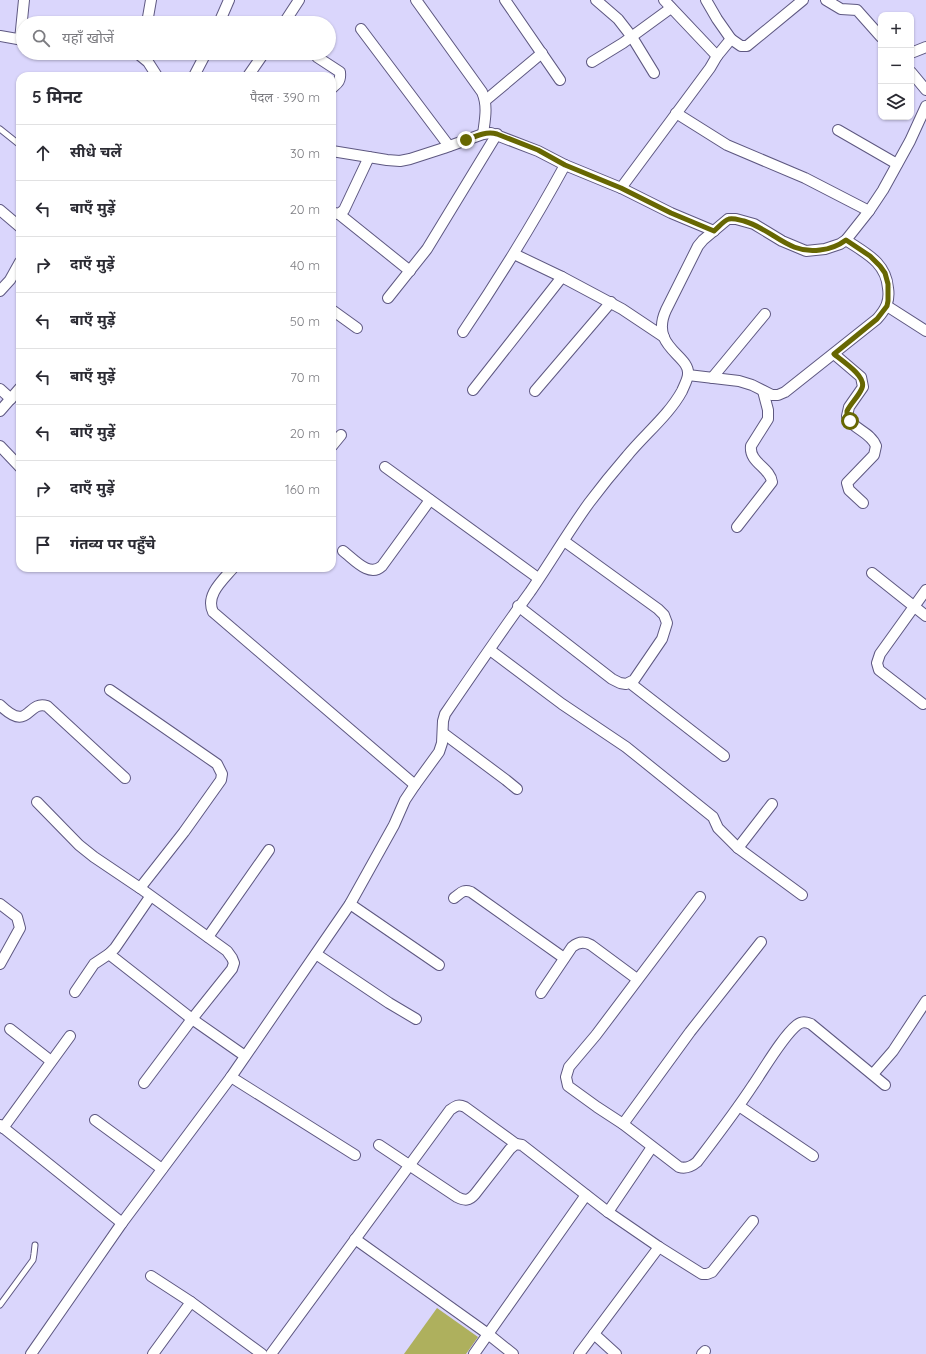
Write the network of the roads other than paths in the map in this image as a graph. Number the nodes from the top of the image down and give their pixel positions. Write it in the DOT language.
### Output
graph roads {
  1 [pos="24,0"];
  2 [pos="151,0"];
  3 [pos="229,0"];
  4 [pos="298,0"];
  5 [pos="416,0"];
  6 [pos="505,0"];
  7 [pos="596,0"];
  8 [pos="664,0"];
  9 [pos="706,0"];
  10 [pos="803,0"];
  11 [pos="826,0"];
  12 [pos="671,8"];
  13 [pos="23,16"];
  14 [pos="148,16"];
  15 [pos="222,16"];
  16 [pos="288,16"];
  17 [pos="361,28"];
  18 [pos="878,34"];
  19 [pos="0,36"];
  20 [pos="632,37"];
  21 [pos="16,39"];
  22 [pos="731,39"];
  23 [pos="926,46"];
  24 [pos="914,52"];
  25 [pos="542,53"];
  26 [pos="717,56"];
  27 [pos="146,60"];
  28 [pos="202,60"];
  29 [pos="259,60"];
  30 [pos="322,60"];
  31 [pos="592,62"];
  32 [pos="154,72"];
  33 [pos="196,72"];
  34 [pos="251,72"];
  35 [pos="654,73"];
  36 [pos="914,76"];
  37 [pos="560,80"];
  38 [pos="336,85"];
  39 [pos="926,90"];
  40 [pos="486,100"];
  41 [pos="926,106"];
  42 [pos="676,113"];
  43 [pos="0,129"];
  44 [pos="838,130"];
  45 [pos="483,134"];
  46 [pos="497,134"];
  47 [pos="16,142"];
  48 [pos="449,146"];
  49 [pos="336,152"];
  50 [pos="369,157"];
  51 [pos="897,164"];
  52 [pos="565,165"];
  53 [pos="621,188"];
  54 [pos="0,210"];
  55 [pos="869,211"];
  56 [pos="336,213"];
  57 [pos="336,214"];
  58 [pos="16,224"];
  59 [pos="714,231"];
  60 [pos="846,240"];
  61 [pos="514,254"];
  62 [pos="16,269"];
  63 [pos="410,271"];
  64 [pos="562,277"];
  65 [pos="0,291"];
  66 [pos="388,298"];
  67 [pos="611,302"];
  68 [pos="887,306"];
  69 [pos="336,313"];
  70 [pos="765,314"];
  71 [pos="357,328"];
  72 [pos="926,330"];
  73 [pos="463,332"];
  74 [pos="664,337"];
  75 [pos="834,354"];
  76 [pos="688,375"];
  77 [pos="712,378"];
  78 [pos="0,389"];
  79 [pos="473,390"];
  80 [pos="534,391"];
  81 [pos="763,391"];
  82 [pos="16,392"];
  83 [pos="11,398"];
  84 [pos="0,411"];
  85 [pos="341,435"];
  86 [pos="336,441"];
  87 [pos="0,446"];
  88 [pos="16,463"];
  89 [pos="385,467"];
  90 [pos="430,500"];
  91 [pos="863,502"];
  92 [pos="737,528"];
  93 [pos="564,540"];
  94 [pos="343,551"];
  95 [pos="230,572"];
  96 [pos="872,573"];
  97 [pos="538,578"];
  98 [pos="926,590"];
  99 [pos="518,606"];
  100 [pos="915,606"];
  101 [pos="926,616"];
  102 [pos="490,650"];
  103 [pos="630,683"];
  104 [pos="110,690"];
  105 [pos="923,704"];
  106 [pos="0,705"];
  107 [pos="443,733"];
  108 [pos="724,756"];
  109 [pos="125,778"];
  110 [pos="415,785"];
  111 [pos="516,789"];
  112 [pos="37,802"];
  113 [pos="772,804"];
  114 [pos="738,848"];
  115 [pos="269,850"];
  116 [pos="140,888"];
  117 [pos="802,895"];
  118 [pos="700,896"];
  119 [pos="150,897"];
  120 [pos="454,898"];
  121 [pos="0,904"];
  122 [pos="350,904"];
  123 [pos="208,937"];
  124 [pos="761,942"];
  125 [pos="109,954"];
  126 [pos="316,954"];
  127 [pos="564,958"];
  128 [pos="0,964"];
  129 [pos="439,965"];
  130 [pos="637,979"];
  131 [pos="75,992"];
  132 [pos="541,993"];
  133 [pos="926,1001"];
  134 [pos="192,1019"];
  135 [pos="416,1019"];
  136 [pos="10,1029"];
  137 [pos="70,1036"];
  138 [pos="245,1056"];
  139 [pos="51,1061"];
  140 [pos="873,1074"];
  141 [pos="231,1077"];
  142 [pos="144,1083"];
  143 [pos="885,1085"];
  144 [pos="739,1106"];
  145 [pos="95,1120"];
  146 [pos="623,1124"];
  147 [pos="1,1127"];
  148 [pos="516,1144"];
  149 [pos="379,1145"];
  150 [pos="652,1147"];
  151 [pos="355,1155"];
  152 [pos="812,1156"];
  153 [pos="409,1166"];
  154 [pos="162,1169"];
  155 [pos="586,1195"];
  156 [pos="608,1212"];
  157 [pos="753,1221"];
  158 [pos="122,1223"];
  159 [pos="355,1239"];
  160 [pos="35,1245"];
  161 [pos="659,1247"];
  162 [pos="151,1276"];
  163 [pos="191,1302"];
  164 [pos="0,1305"];
  165 [pos="488,1334"];
  166 [pos="594,1334"];
  167 [pos="31,1354"];
  168 [pos="153,1354"];
  169 [pos="262,1354"];
  170 [pos="271,1354"];
  171 [pos="474,1354"];
  172 [pos="513,1354"];
  173 [pos="579,1354"];
  174 [pos="616,1354"];
  1 -- 13 [label="street"];
  2 -- 14 [label="street"];
  3 -- 15 [label="street"];
  4 -- 16 [label="street"];
  5 -- 40 [label="street"];
  6 -- 25 [label="street"];
  7 -- 20 [label="street"];
  8 -- 12 [label="street"];
  9 -- 22 [label="street"];
  10 -- 22 [label="street"];
  11 -- 18 [label="street"];
  12 -- 20 [label="street"];
  12 -- 26 [label="street"];
  17 -- 48 [label="street"];
  19 -- 21 [label="street"];
  20 -- 31 [label="street"];
  20 -- 35 [label="street"];
  22 -- 26 [label="street"];
  23 -- 24 [label="street"];
  25 -- 37 [label="street"];
  25 -- 40 [label="street"];
  26 -- 42 [label="street"];
  27 -- 32 [label="street"];
  28 -- 33 [label="street"];
  29 -- 34 [label="street"];
  30 -- 38 [label="street"];
  36 -- 39 [label="street"];
  40 -- 45 [label="street"];
  41 -- 51 [label="street"];
  42 -- 53 [label="street"];
  42 -- 55 [label="street"];
  43 -- 47 [label="lane"];
  44 -- 51 [label="street"];
  45 -- 46 [label="street"];
  45 -- 48 [label="street"];
  46 -- 52 [label="street"];
  46 -- 63 [label="street"];
  48 -- 50 [label="street"];
  49 -- 50 [label="street"];
  50 -- 56 [label="street"];
  51 -- 55 [label="street"];
  52 -- 53 [label="street"];
  52 -- 61 [label="street"];
  53 -- 59 [label="street"];
  54 -- 58 [label="street"];
  55 -- 60 [label="street"];
  57 -- 63 [label="street"];
  59 -- 60 [label="street"];
  59 -- 74 [label="street"];
  60 -- 68 [label="street"];
  61 -- 64 [label="street"];
  61 -- 73 [label="street"];
  62 -- 65 [label="street"];
  63 -- 66 [label="street"];
  64 -- 67 [label="street"];
  64 -- 79 [label="street"];
  67 -- 74 [label="street"];
  67 -- 80 [label="street"];
  68 -- 72 [label="street"];
  68 -- 75 [label="street"];
  69 -- 71 [label="street"];
  70 -- 77 [label="street"];
  74 -- 76 [label="street"];
  75 -- 81 [label="street"];
  75 -- 91 [label="street"];
  76 -- 77 [label="street"];
  76 -- 93 [label="street"];
  77 -- 81 [label="street"];
  78 -- 83 [label="street"];
  81 -- 92 [label="street"];
  82 -- 83 [label="street"];
  83 -- 84 [label="street"];
  85 -- 86 [label="street"];
  87 -- 88 [label="street"];
  89 -- 90 [label="street"];
  90 -- 94 [label="street"];
  90 -- 97 [label="street"];
  93 -- 97 [label="street"];
  93 -- 103 [label="street"];
  95 -- 110 [label="street"];
  96 -- 100 [label="street"];
  97 -- 99 [label="street"];
  98 -- 100 [label="street"];
  99 -- 102 [label="street"];
  99 -- 103 [label="street"];
  100 -- 101 [label="street"];
  100 -- 105 [label="street"];
  102 -- 107 [label="street"];
  102 -- 114 [label="street"];
  103 -- 108 [label="street"];
  104 -- 116 [label="street"];
  106 -- 109 [label="street"];
  107 -- 110 [label="street"];
  107 -- 111 [label="street"];
  110 -- 122 [label="street"];
  112 -- 116 [label="street"];
  113 -- 114 [label="street"];
  114 -- 117 [label="street"];
  115 -- 123 [label="street"];
  116 -- 119 [label="street"];
  118 -- 130 [label="street"];
  119 -- 123 [label="street"];
  119 -- 125 [label="street"];
  120 -- 127 [label="street"];
  121 -- 128 [label="street"];
  122 -- 126 [label="street"];
  122 -- 129 [label="street"];
  123 -- 134 [label="street"];
  124 -- 146 [label="street"];
  125 -- 131 [label="street"];
  125 -- 134 [label="street"];
  126 -- 135 [label="street"];
  126 -- 138 [label="street"];
  127 -- 130 [label="street"];
  127 -- 132 [label="street"];
  130 -- 146 [label="street"];
  133 -- 140 [label="street"];
  134 -- 138 [label="street"];
  134 -- 142 [label="street"];
  136 -- 139 [label="street"];
  137 -- 139 [label="street"];
  138 -- 141 [label="street"];
  139 -- 147 [label="street"];
  140 -- 143 [label="street"];
  140 -- 144 [label="street"];
  141 -- 151 [label="street"];
  141 -- 154 [label="street"];
  144 -- 150 [label="street"];
  144 -- 152 [label="street"];
  145 -- 154 [label="street"];
  146 -- 150 [label="street"];
  147 -- 158 [label="street"];
  148 -- 153 [label="street"];
  148 -- 153 [label="street"];
  148 -- 155 [label="street"];
  149 -- 153 [label="street"];
  150 -- 156 [label="street"];
  153 -- 159 [label="street"];
  154 -- 158 [label="street"];
  155 -- 156 [label="street"];
  155 -- 165 [label="street"];
  156 -- 161 [label="street"];
  157 -- 161 [label="street"];
  158 -- 167 [label="street"];
  159 -- 165 [label="street"];
  159 -- 170 [label="street"];
  160 -- 164 [label="lane"];
  161 -- 166 [label="street"];
  162 -- 163 [label="street"];
  163 -- 168 [label="street"];
  163 -- 169 [label="street"];
  165 -- 171 [label="street"];
  165 -- 172 [label="street"];
  166 -- 173 [label="street"];
  166 -- 174 [label="street"];
}
